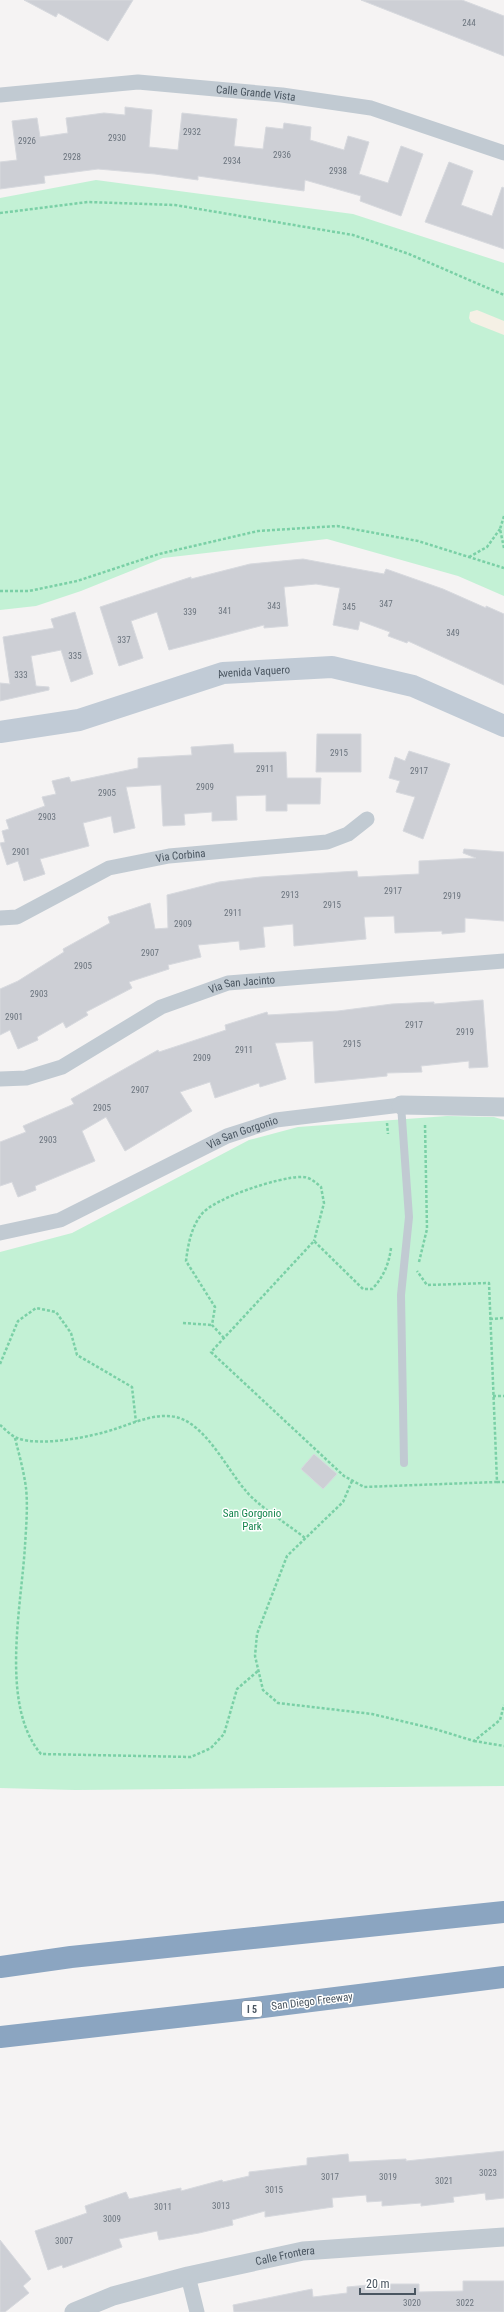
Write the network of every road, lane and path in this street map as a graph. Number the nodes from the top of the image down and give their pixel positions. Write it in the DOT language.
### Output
graph roads {
  1 [pos="0,95"];
  2 [pos="504,152"];
  3 [pos="0,213"];
  4 [pos="504,295"];
  5 [pos="504,516"];
  6 [pos="500,529"];
  7 [pos="504,548"];
  8 [pos="468,557"];
  9 [pos="504,568"];
  10 [pos="0,591"];
  11 [pos="504,726"];
  12 [pos="0,732"];
  13 [pos="367,819"];
  14 [pos="0,918"];
  15 [pos="504,961"];
  16 [pos="0,1079"];
  17 [pos="425,1105"];
  18 [pos="393,1106"];
  19 [pos="504,1106"];
  20 [pos="389,1142"];
  21 [pos="0,1233"];
  22 [pos="314,1242"];
  23 [pos="391,1245"];
  24 [pos="504,1318"];
  25 [pos="490,1319"];
  26 [pos="183,1324"];
  27 [pos="212,1325"];
  28 [pos="224,1338"];
  29 [pos="0,1364"];
  30 [pos="493,1396"];
  31 [pos="504,1396"];
  32 [pos="136,1422"];
  33 [pos="0,1425"];
  34 [pos="16,1438"];
  35 [pos="404,1463"];
  36 [pos="352,1481"];
  37 [pos="496,1482"];
  38 [pos="504,1482"];
  39 [pos="305,1538"];
  40 [pos="13,1627"];
  41 [pos="258,1670"];
  42 [pos="504,1706"];
  43 [pos="23,1732"];
  44 [pos="26,1738"];
  45 [pos="474,1741"];
  46 [pos="28,1744"];
  47 [pos="504,1746"];
  48 [pos="504,1912"];
  49 [pos="0,1967"];
  50 [pos="504,1976"];
  51 [pos="0,2037"];
  52 [pos="504,2237"];
  53 [pos="188,2276"];
  54 [pos="74,2312"];
  55 [pos="197,2312"];
  1 -- 2 [label="street, Calle Grande Vista"];
  3 -- 4 [label="path"];
  5 -- 6 [label="path"];
  6 -- 7 [label="path"];
  6 -- 8 [label="path"];
  8 -- 9 [label="path"];
  8 -- 10 [label="path"];
  11 -- 12 [label="main road, Avenida Vaquero"];
  13 -- 14 [label="street, Via Corbina"];
  15 -- 16 [label="street, Via San Jacinto"];
  17 -- 18 [label="street, Via San Gorgonio"];
  17 -- 19 [label="street, Via San Gorgonio"];
  17 -- 25 [label="path"];
  18 -- 20 [label="path"];
  18 -- 21 [label="street, Via San Gorgonio"];
  18 -- 35 [label="lane"];
  22 -- 23 [label="path"];
  22 -- 27 [label="path"];
  22 -- 28 [label="path"];
  24 -- 25 [label="path"];
  25 -- 30 [label="path"];
  26 -- 27 [label="path"];
  27 -- 28 [label="path"];
  28 -- 36 [label="path"];
  29 -- 32 [label="path"];
  30 -- 31 [label="path"];
  30 -- 37 [label="path"];
  32 -- 34 [label="path"];
  32 -- 39 [label="path"];
  33 -- 34 [label="path"];
  34 -- 40 [label="path"];
  36 -- 37 [label="path"];
  36 -- 39 [label="path"];
  37 -- 38 [label="path"];
  39 -- 41 [label="path"];
  41 -- 45 [label="path"];
  41 -- 46 [label="path"];
  42 -- 45 [label="path"];
  43 -- 44 [label="path"];
  45 -- 47 [label="path"];
  48 -- 49 [label="highway"];
  50 -- 51 [label="highway, San Diego Freeway / I 5"];
  52 -- 53 [label="street, Calle Frontera"];
  53 -- 54 [label="street, Calle Frontera"];
  53 -- 55 [label="street"];
}
